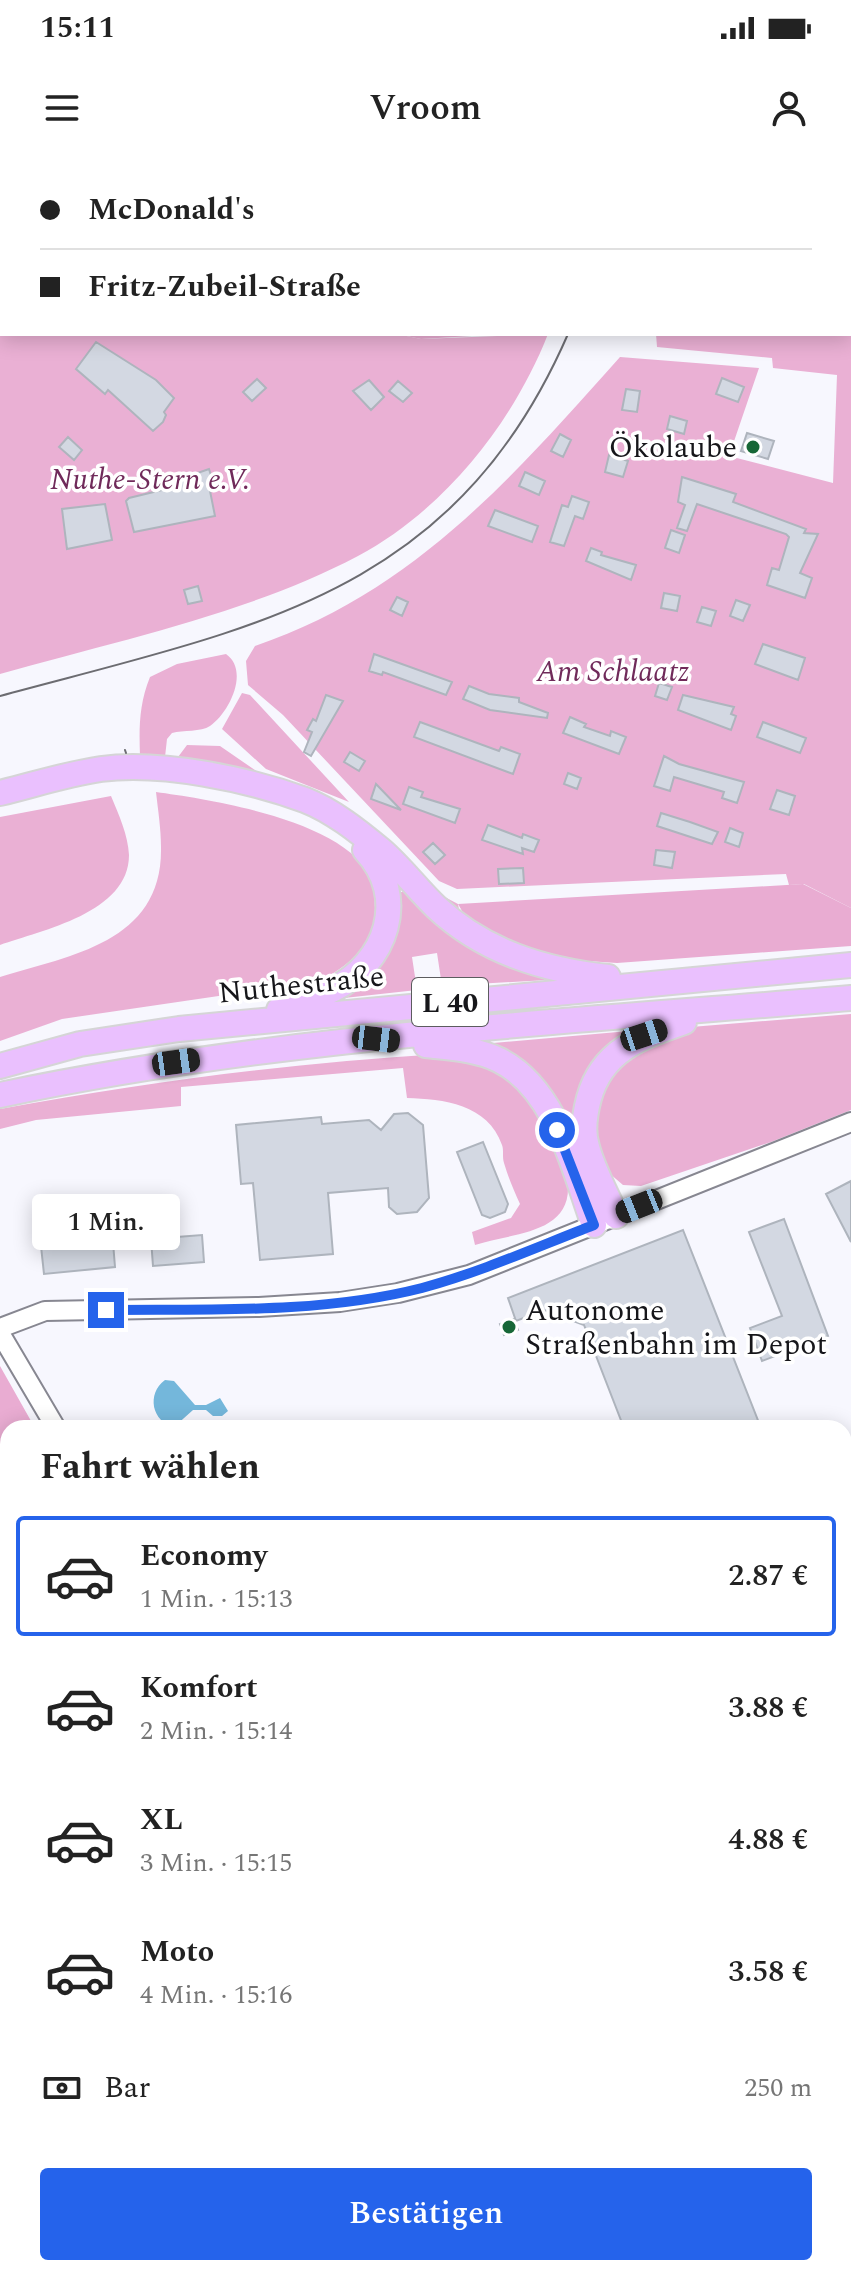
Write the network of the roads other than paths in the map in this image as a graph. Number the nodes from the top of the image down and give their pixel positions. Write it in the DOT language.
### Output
graph roads {
  1 [pos="0,793"];
  2 [pos="0,808"];
  3 [pos="851,965"];
  4 [pos="654,982"];
  5 [pos="851,998"];
  6 [pos="719,1009"];
  7 [pos="247,1022"];
  8 [pos="376,1039"];
  9 [pos="0,1066"];
  10 [pos="0,1095"];
  11 [pos="851,1122"];
  12 [pos="605,1220"];
  13 [pos="0,1331"];
  14 [pos="51,1420"];
  1 -- 4 [label="highway"];
  2 -- 7 [label="highway"];
  3 -- 4 [label="highway, Nuthestraße / L 40"];
  4 -- 7 [label="highway, Nuthestraße / L 40"];
  5 -- 6 [label="highway, Nuthestraße / L 40"];
  6 -- 8 [label="highway, Nuthestraße / L 40"];
  6 -- 12 [label="highway"];
  7 -- 9 [label="highway, Nuthestraße / L 40"];
  8 -- 10 [label="highway, Nuthestraße / L 40"];
  8 -- 12 [label="highway"];
  11 -- 12 [label="street"];
  12 -- 13 [label="street"];
  13 -- 14 [label="street"];
}
